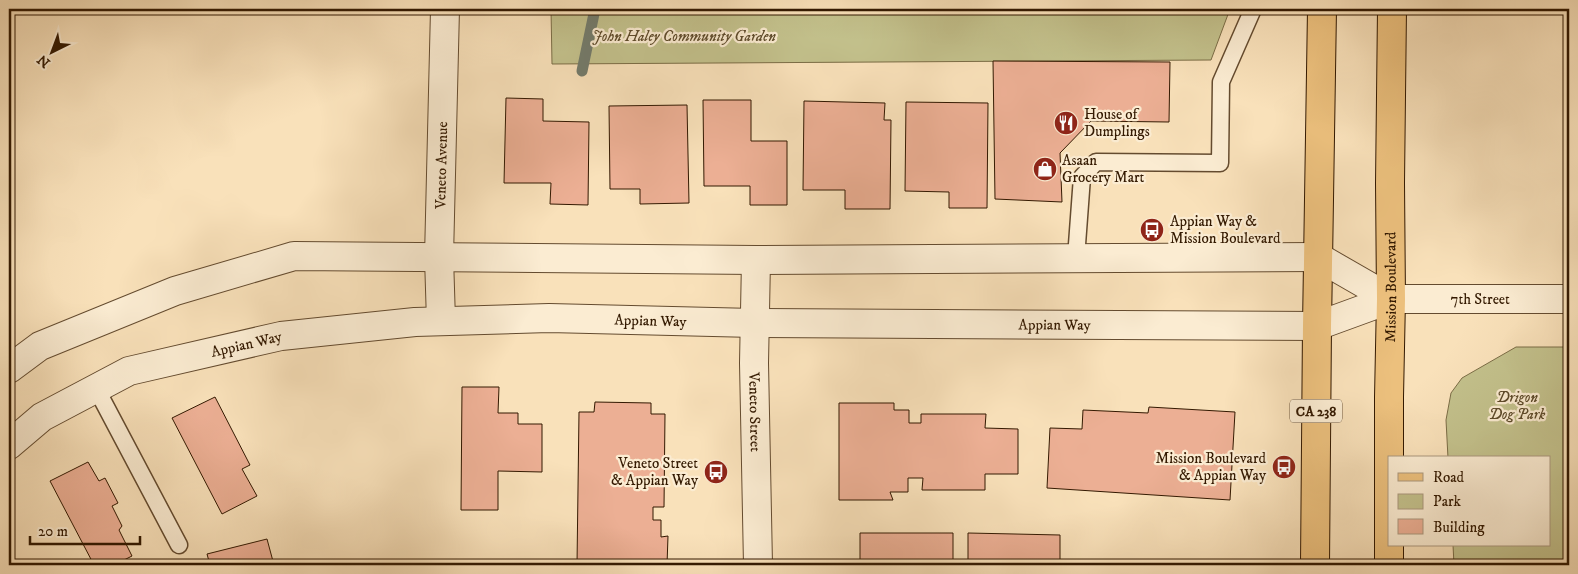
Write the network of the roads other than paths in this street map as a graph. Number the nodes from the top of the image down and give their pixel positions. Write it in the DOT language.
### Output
graph roads {
  1 [pos="445,9"];
  2 [pos="1253,9"];
  3 [pos="1322,9"];
  4 [pos="1392,9"];
  5 [pos="439,257"];
  6 [pos="1076,258"];
  7 [pos="1318,258"];
  8 [pos="756,260"];
  9 [pos="1391,299"];
  10 [pos="1569,300"];
  11 [pos="441,321"];
  12 [pos="754,323"];
  13 [pos="1317,326"];
  14 [pos="9,369"];
  15 [pos="96,388"];
  16 [pos="9,445"];
  17 [pos="1388,456"];
  18 [pos="179,545"];
  19 [pos="1389,546"];
  20 [pos="758,565"];
  21 [pos="1315,565"];
  22 [pos="1389,565"];
  1 -- 5 [label="street, Veneto Avenue"];
  2 -- 6 [label="lane"];
  3 -- 7 [label="main road, CA 238"];
  4 -- 9 [label="main road, Mission Boulevard"];
  5 -- 8 [label="street"];
  5 -- 11 [label="street, Veneto Avenue"];
  5 -- 14 [label="street"];
  6 -- 7 [label="street"];
  6 -- 8 [label="street"];
  7 -- 9 [label="street, 7th Street"];
  7 -- 13 [label="main road, CA 238"];
  8 -- 12 [label="street, Veneto Street"];
  9 -- 10 [label="street, 7th Street"];
  9 -- 13 [label="street, 7th Street"];
  9 -- 17 [label="main road, Mission Boulevard"];
  11 -- 12 [label="street, Appian Way"];
  11 -- 15 [label="street, Appian Way"];
  12 -- 13 [label="street, Appian Way"];
  12 -- 20 [label="street, Veneto Street"];
  13 -- 21 [label="main road, CA 238"];
  15 -- 16 [label="street, Appian Way"];
  15 -- 18 [label="lane"];
  19 -- 22 [label="main road, Mission Boulevard"];
}
